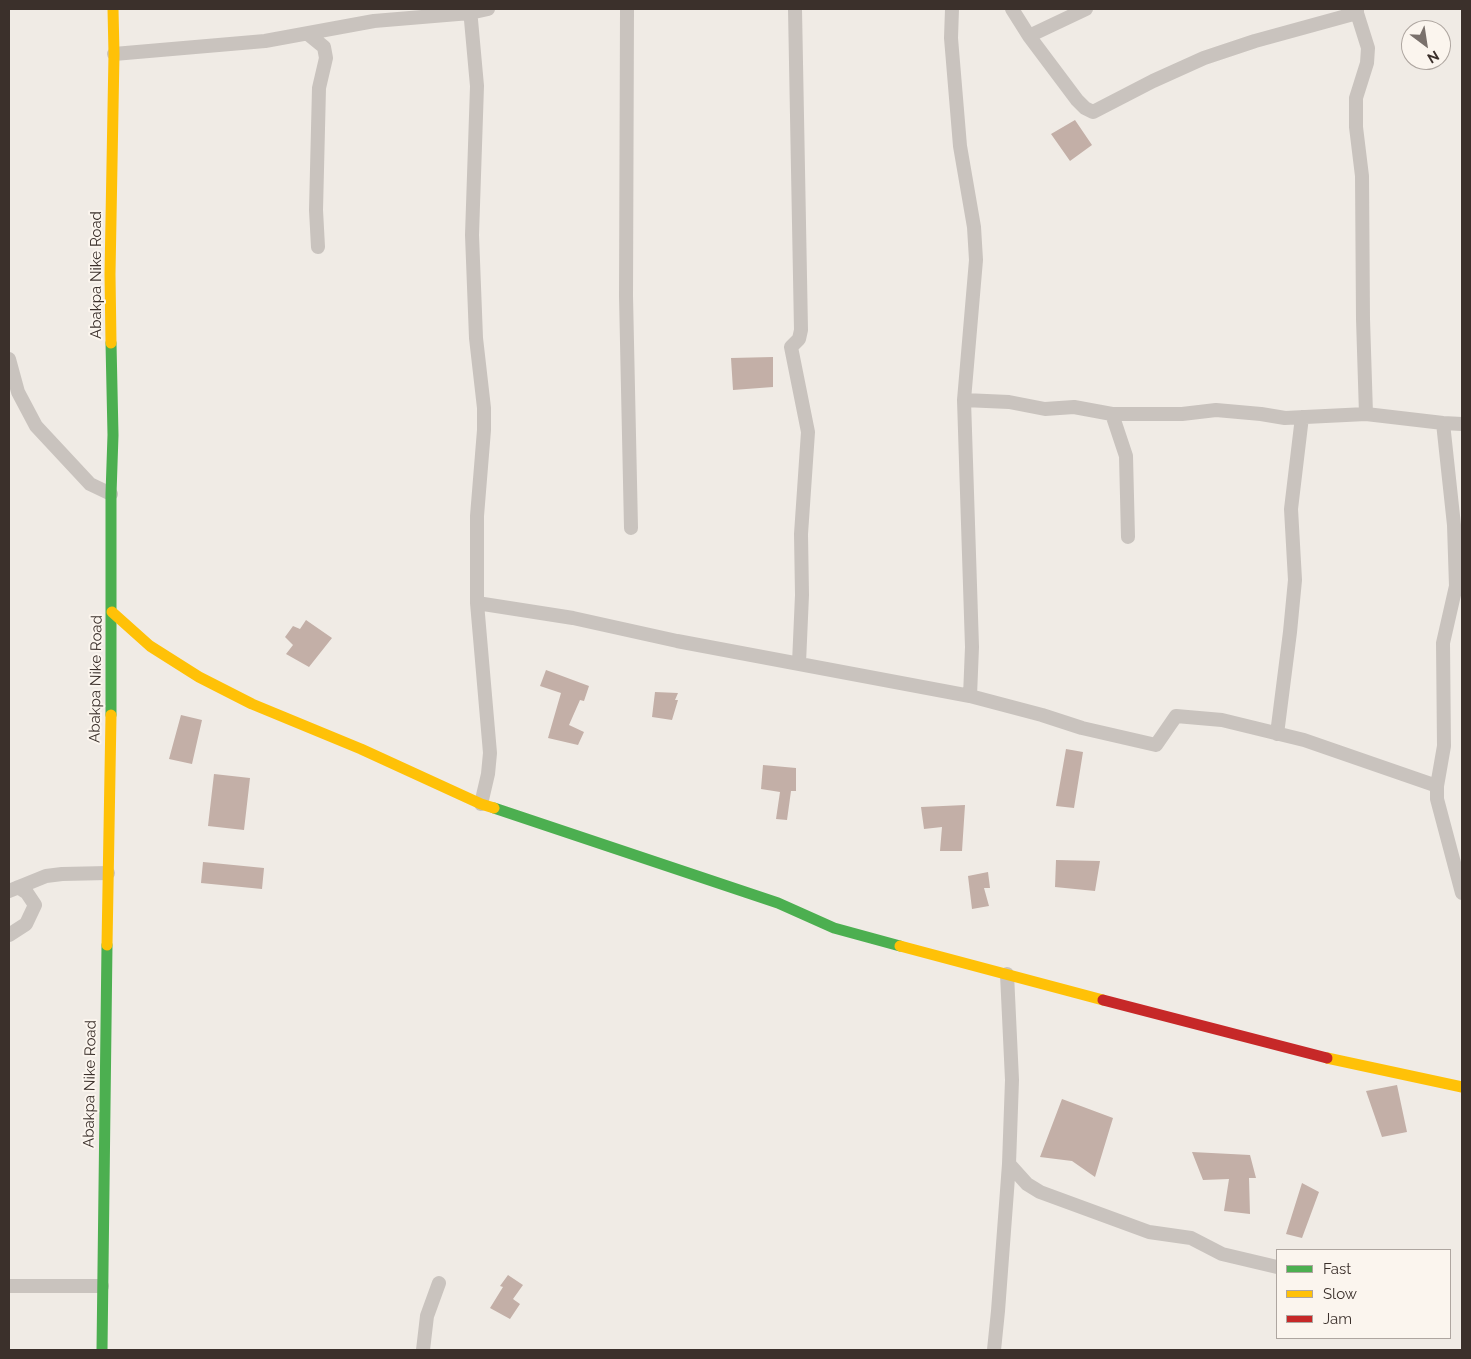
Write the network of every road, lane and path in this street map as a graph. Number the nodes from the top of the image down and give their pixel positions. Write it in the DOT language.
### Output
graph roads {
  1 [pos="113,9"];
  2 [pos="488,9"];
  3 [pos="627,9"];
  4 [pos="795,9"];
  5 [pos="952,9"];
  6 [pos="1012,9"];
  7 [pos="1086,9"];
  8 [pos="470,11"];
  9 [pos="1357,11"];
  10 [pos="308,34"];
  11 [pos="1029,36"];
  12 [pos="114,54"];
  13 [pos="318,247"];
  14 [pos="9,359"];
  15 [pos="964,400"];
  16 [pos="1112,414"];
  17 [pos="1366,414"];
  18 [pos="1302,417"];
  19 [pos="1443,423"];
  20 [pos="1462,424"];
  21 [pos="111,494"];
  22 [pos="631,528"];
  23 [pos="1128,538"];
  24 [pos="477,603"];
  25 [pos="112,612"];
  26 [pos="799,663"];
  27 [pos="970,696"];
  28 [pos="1277,734"];
  29 [pos="1437,786"];
  30 [pos="482,804"];
  31 [pos="108,873"];
  32 [pos="13,889"];
  33 [pos="1462,893"];
  34 [pos="9,935"];
  35 [pos="1007,974"];
  36 [pos="1462,1087"];
  37 [pos="1009,1164"];
  38 [pos="1276,1267"];
  39 [pos="439,1284"];
  40 [pos="9,1286"];
  41 [pos="102,1286"];
  42 [pos="102,1350"];
  43 [pos="423,1350"];
  44 [pos="994,1350"];
  1 -- 12 [label="street, Abakpa Nike Road"];
  2 -- 8 [label="street"];
  3 -- 22 [label="street"];
  4 -- 26 [label="street"];
  5 -- 15 [label="street"];
  6 -- 11 [label="street"];
  7 -- 11 [label="street"];
  8 -- 10 [label="street"];
  8 -- 24 [label="street"];
  9 -- 11 [label="street"];
  9 -- 17 [label="street"];
  10 -- 12 [label="street"];
  10 -- 13 [label="street"];
  12 -- 21 [label="street, Abakpa Nike Road"];
  14 -- 21 [label="street"];
  15 -- 16 [label="street"];
  15 -- 27 [label="street"];
  16 -- 18 [label="street"];
  16 -- 23 [label="street"];
  17 -- 18 [label="street"];
  17 -- 19 [label="street"];
  18 -- 28 [label="street"];
  19 -- 20 [label="street"];
  19 -- 29 [label="street"];
  21 -- 25 [label="street, Abakpa Nike Road"];
  24 -- 26 [label="street"];
  24 -- 30 [label="street"];
  25 -- 30 [label="street"];
  25 -- 31 [label="street, Abakpa Nike Road"];
  26 -- 27 [label="street"];
  27 -- 28 [label="street"];
  28 -- 29 [label="street"];
  29 -- 33 [label="street"];
  30 -- 35 [label="street"];
  31 -- 32 [label="street"];
  31 -- 41 [label="street, Abakpa Nike Road"];
  32 -- 34 [label="street"];
  35 -- 36 [label="street"];
  35 -- 37 [label="street"];
  37 -- 38 [label="street"];
  37 -- 44 [label="street"];
  39 -- 43 [label="street"];
  40 -- 41 [label="street"];
  41 -- 42 [label="street, Abakpa Nike Road"];
}
